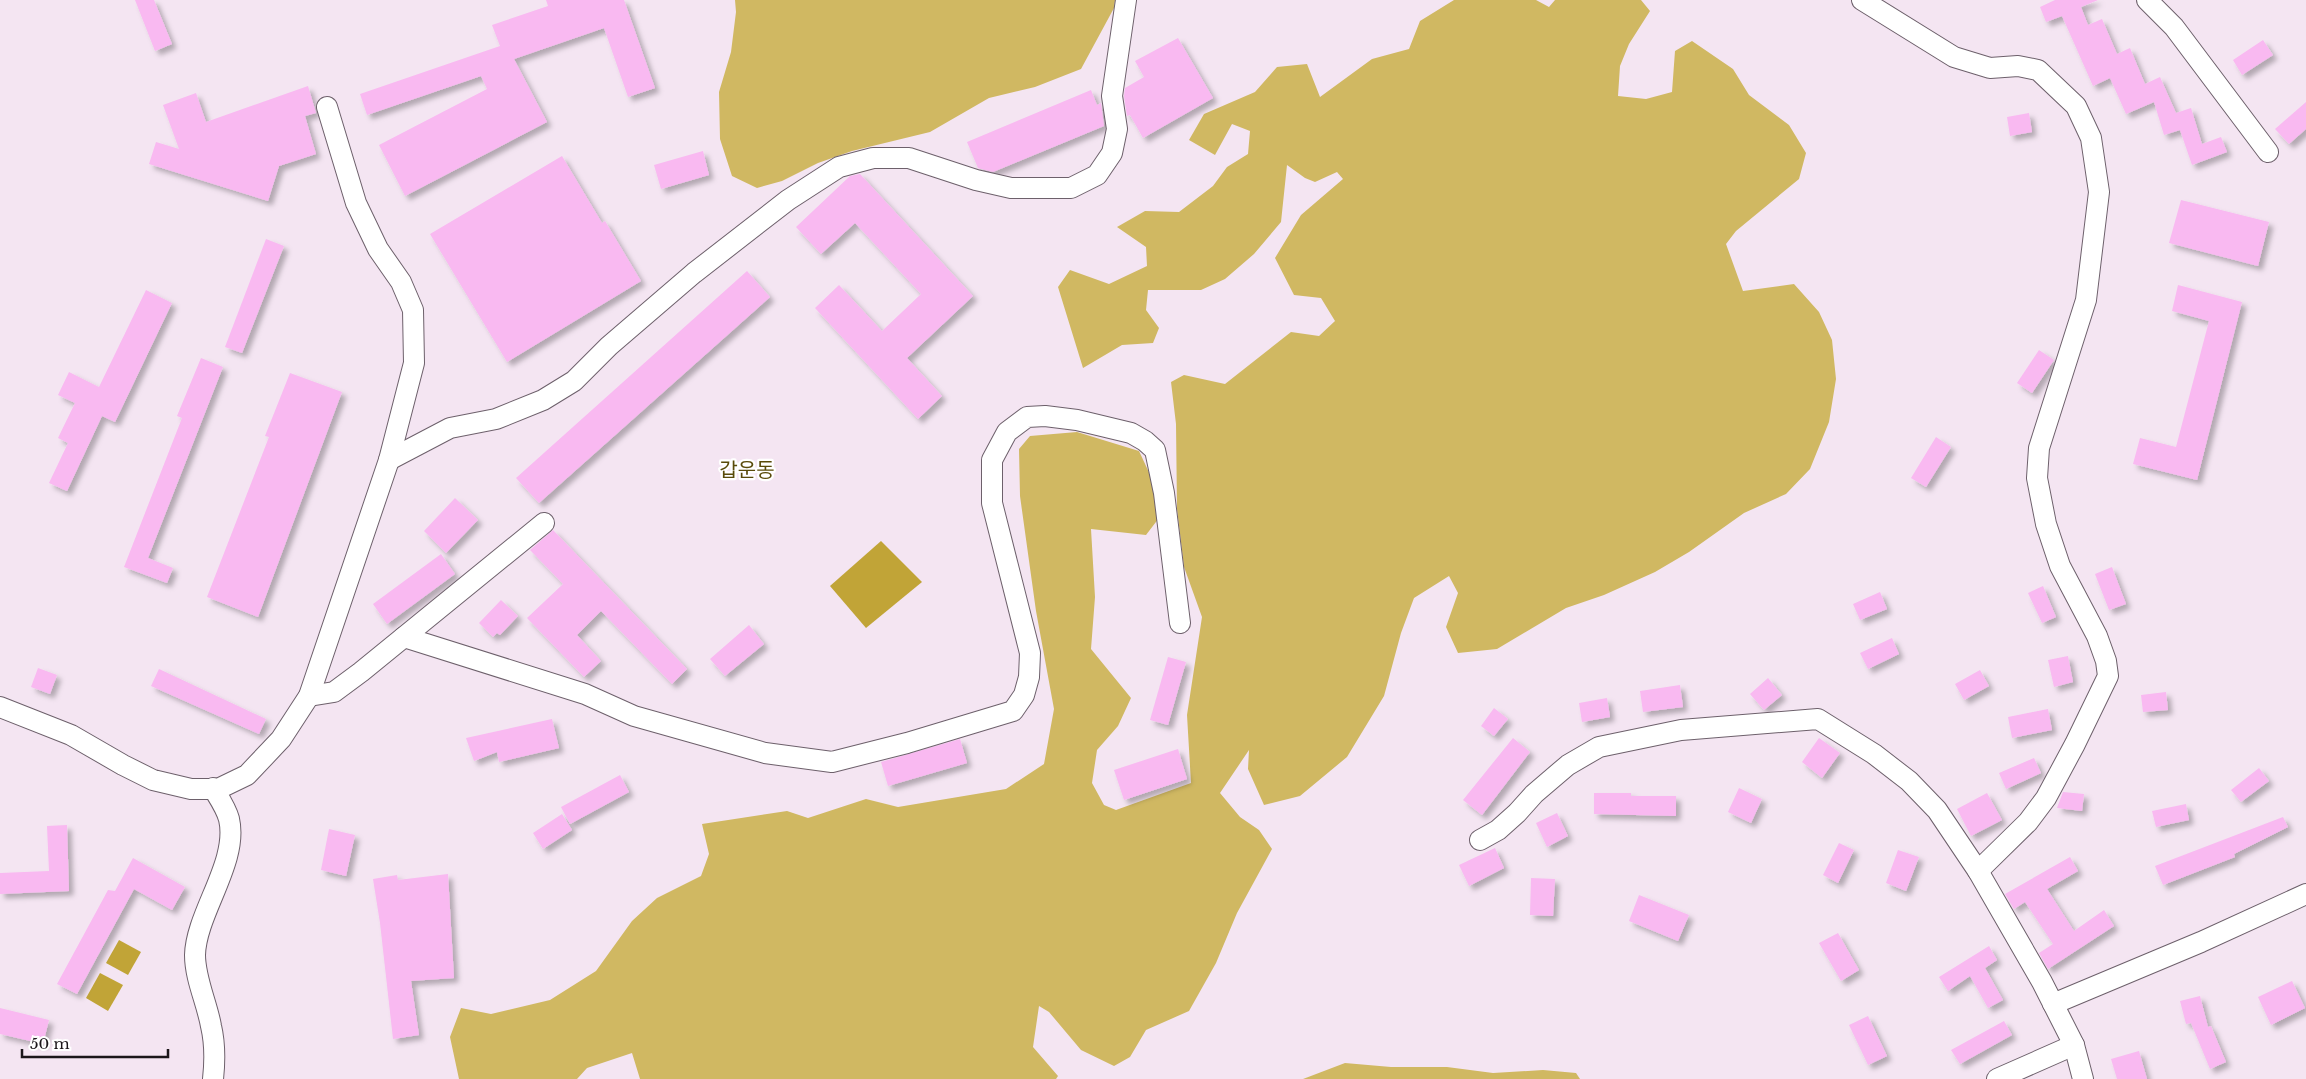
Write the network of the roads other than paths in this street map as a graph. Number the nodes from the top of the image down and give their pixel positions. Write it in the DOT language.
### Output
graph roads {
  1 [pos="1126,0"];
  2 [pos="1862,0"];
  3 [pos="2147,0"];
  4 [pos="327,107"];
  5 [pos="2268,152"];
  6 [pos="389,460"];
  7 [pos="544,523"];
  8 [pos="1180,623"];
  9 [pos="404,637"];
  10 [pos="309,696"];
  11 [pos="0,706"];
  12 [pos="213,788"];
  13 [pos="1480,840"];
  14 [pos="1978,871"];
  15 [pos="2306,894"];
  16 [pos="2053,1004"];
  17 [pos="2074,1045"];
  18 [pos="212,1079"];
  19 [pos="1997,1079"];
  20 [pos="2084,1079"];
  1 -- 6 [label="street"];
  2 -- 14 [label="street"];
  3 -- 5 [label="street"];
  4 -- 6 [label="street"];
  6 -- 10 [label="street"];
  7 -- 9 [label="street"];
  8 -- 9 [label="street"];
  9 -- 10 [label="street"];
  10 -- 12 [label="street"];
  11 -- 12 [label="street"];
  12 -- 18 [label="street"];
  13 -- 14 [label="street"];
  14 -- 16 [label="street"];
  15 -- 16 [label="street"];
  16 -- 17 [label="street"];
  17 -- 19 [label="street"];
  17 -- 20 [label="street"];
}
